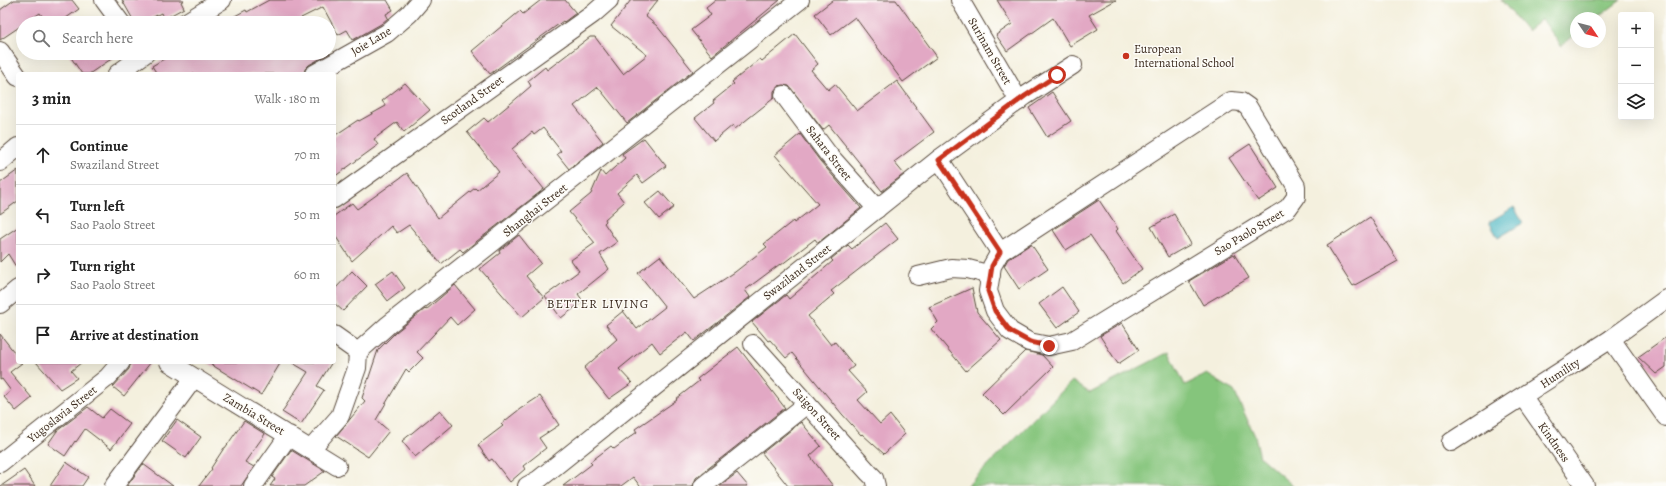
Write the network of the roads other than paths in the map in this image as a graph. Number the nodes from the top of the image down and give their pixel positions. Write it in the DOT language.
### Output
graph roads {
  1 [pos="104,0"];
  2 [pos="222,0"];
  3 [pos="421,0"];
  4 [pos="609,0"];
  5 [pos="800,0"];
  6 [pos="960,0"];
  7 [pos="116,16"];
  8 [pos="196,16"];
  9 [pos="0,51"];
  10 [pos="136,60"];
  11 [pos="1073,65"];
  12 [pos="120,72"];
  13 [pos="318,72"];
  14 [pos="16,73"];
  15 [pos="784,95"];
  16 [pos="1019,101"];
  17 [pos="16,149"];
  18 [pos="939,160"];
  19 [pos="0,162"];
  20 [pos="336,198"];
  21 [pos="877,209"];
  22 [pos="1000,252"];
  23 [pos="990,275"];
  24 [pos="918,276"];
  25 [pos="16,291"];
  26 [pos="1666,299"];
  27 [pos="0,304"];
  28 [pos="336,336"];
  29 [pos="1611,339"];
  30 [pos="753,344"];
  31 [pos="358,352"];
  32 [pos="119,364"];
  33 [pos="173,364"];
  34 [pos="194,378"];
  35 [pos="1523,397"];
  36 [pos="807,404"];
  37 [pos="1666,417"];
  38 [pos="289,435"];
  39 [pos="1451,442"];
  40 [pos="311,449"];
  41 [pos="0,463"];
  42 [pos="337,466"];
  43 [pos="114,486"];
  44 [pos="252,486"];
  45 [pos="527,486"];
  46 [pos="703,486"];
  47 [pos="876,486"];
  48 [pos="1585,486"];
  1 -- 7 [label="street"];
  2 -- 8 [label="street"];
  3 -- 13 [label="street, Joie Lane"];
  4 -- 20 [label="street, Scotland Street"];
  5 -- 31 [label="street, Shanghai Street"];
  6 -- 16 [label="street, Surinam Street"];
  9 -- 14 [label="street"];
  10 -- 12 [label="street"];
  11 -- 16 [label="street, Swaziland Street"];
  15 -- 21 [label="street, Sahara Street"];
  16 -- 18 [label="street, Swaziland Street"];
  17 -- 19 [label="street"];
  18 -- 21 [label="street, Swaziland Street"];
  18 -- 22 [label="street"];
  21 -- 45 [label="street, Swaziland Street"];
  22 -- 23 [label="street, Sao Paolo Street"];
  22 -- 23 [label="street, Sao Paolo Street"];
  23 -- 24 [label="street"];
  25 -- 27 [label="street"];
  26 -- 29 [label="street, Humility"];
  28 -- 31 [label="street"];
  29 -- 35 [label="street, Humility"];
  29 -- 37 [label="street"];
  30 -- 36 [label="street, Saigon Street"];
  31 -- 40 [label="street"];
  32 -- 41 [label="street, Yugoslavia Street"];
  33 -- 34 [label="street, Zambia Street"];
  34 -- 38 [label="street, Zambia Street"];
  34 -- 43 [label="street"];
  35 -- 39 [label="street, Humility"];
  35 -- 48 [label="street, Kindness"];
  36 -- 46 [label="street"];
  36 -- 47 [label="street, Saigon Street"];
  38 -- 40 [label="street, Zambia Street"];
  38 -- 44 [label="street"];
  40 -- 42 [label="street, Zambia Street"];
}
